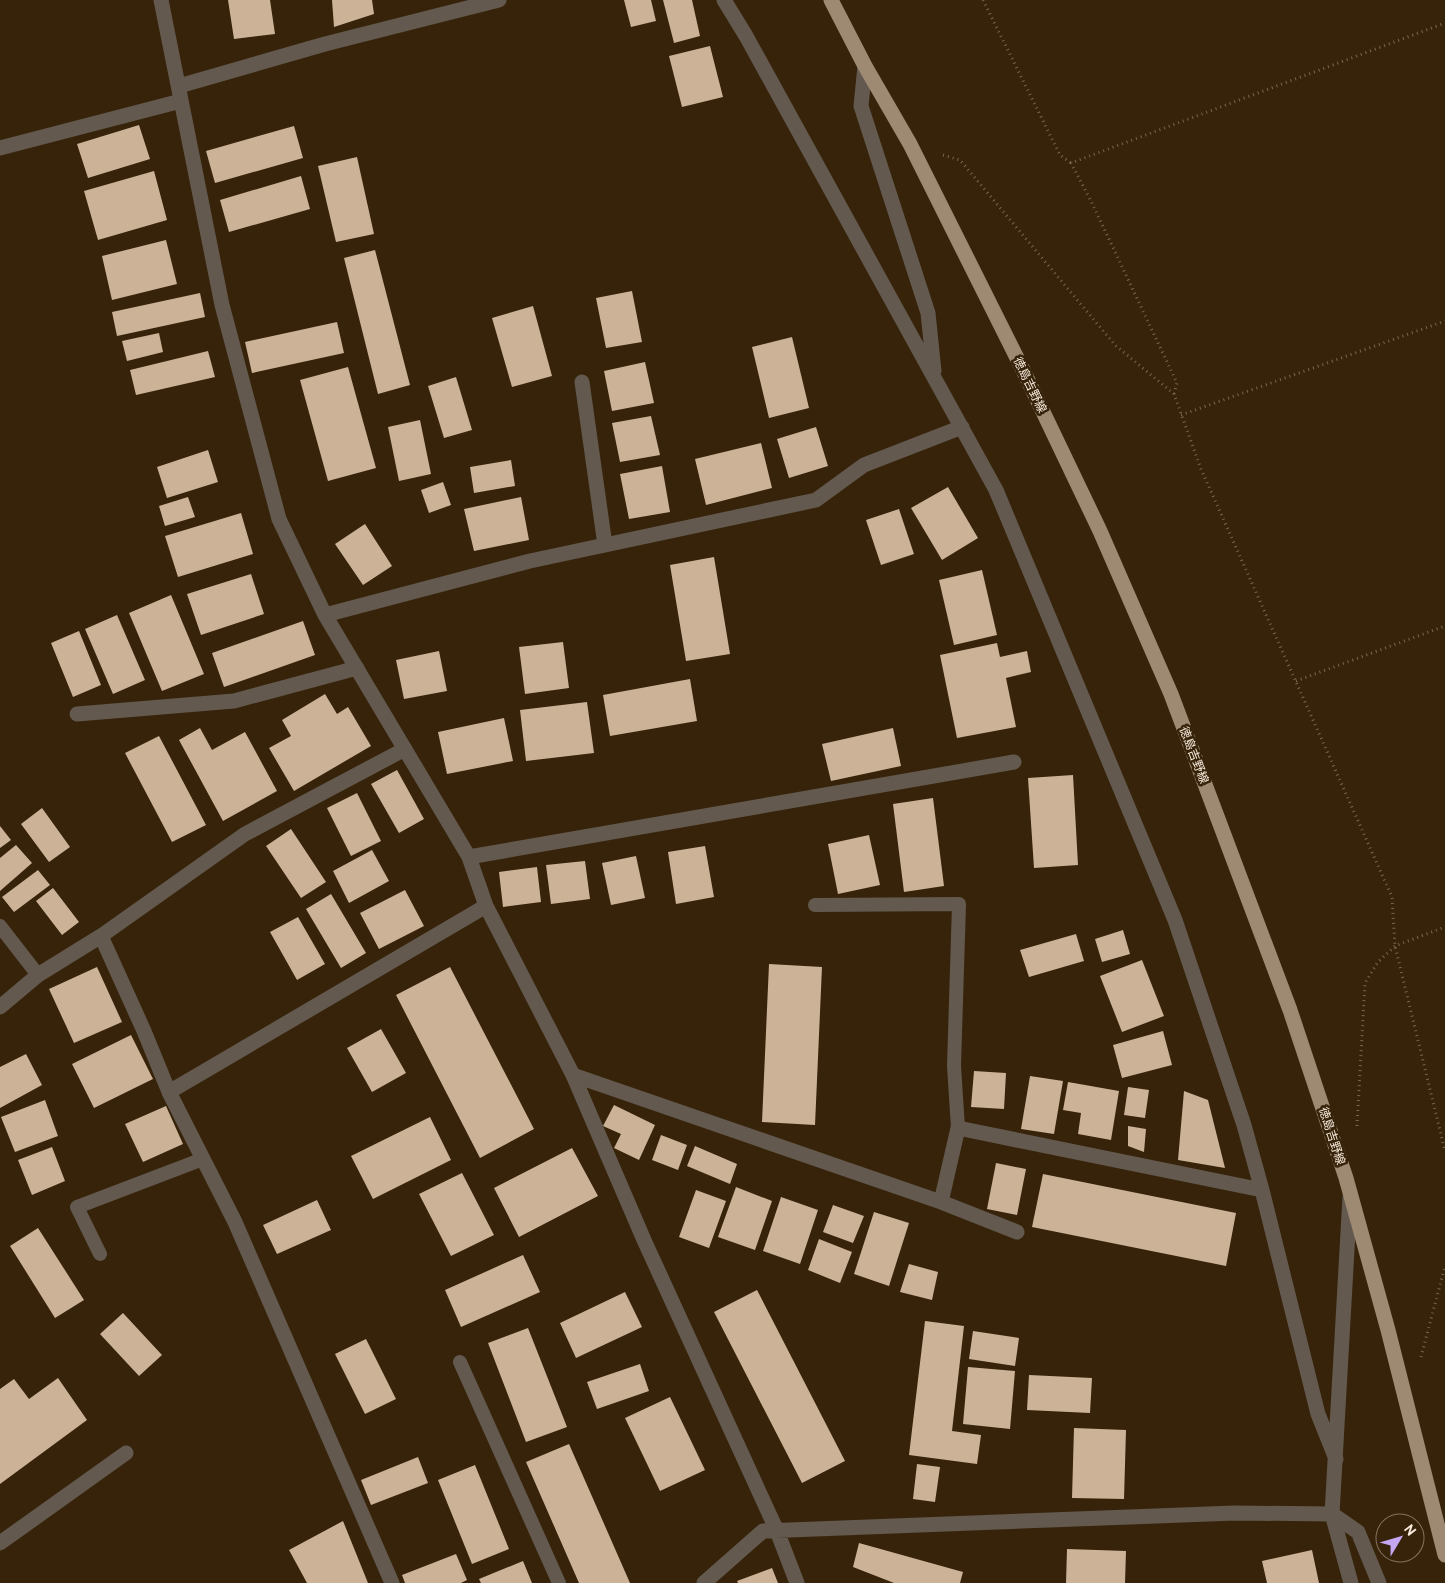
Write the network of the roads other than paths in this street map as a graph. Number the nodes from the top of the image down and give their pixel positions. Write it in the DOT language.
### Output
graph roads {
  1 [pos="162,0"];
  2 [pos="724,0"];
  3 [pos="831,0"];
  4 [pos="493,1"];
  5 [pos="865,66"];
  6 [pos="180,94"];
  7 [pos="0,148"];
  8 [pos="934,377"];
  9 [pos="582,382"];
  10 [pos="962,428"];
  11 [pos="604,545"];
  12 [pos="326,615"];
  13 [pos="357,668"];
  14 [pos="77,714"];
  15 [pos="405,749"];
  16 [pos="1014,762"];
  17 [pos="469,857"];
  18 [pos="815,905"];
  19 [pos="486,906"];
  20 [pos="0,926"];
  21 [pos="101,936"];
  22 [pos="38,974"];
  23 [pos="0,1007"];
  24 [pos="573,1075"];
  25 [pos="169,1092"];
  26 [pos="958,1128"];
  27 [pos="203,1159"];
  28 [pos="1262,1190"];
  29 [pos="1350,1194"];
  30 [pos="942,1202"];
  31 [pos="1017,1232"];
  32 [pos="100,1254"];
  33 [pos="460,1362"];
  34 [pos="126,1453"];
  35 [pos="1336,1459"];
  36 [pos="1332,1514"];
  37 [pos="777,1531"];
  38 [pos="0,1543"];
  39 [pos="1445,1555"];
  40 [pos="392,1583"];
  41 [pos="559,1583"];
  42 [pos="704,1583"];
  43 [pos="796,1583"];
  44 [pos="1351,1583"];
  45 [pos="1379,1583"];
  1 -- 6 [label="street"];
  2 -- 8 [label="street"];
  3 -- 5 [label="main road, 徳島吉野線"];
  4 -- 6 [label="street"];
  5 -- 8 [label="street"];
  5 -- 29 [label="main road, 徳島吉野線"];
  6 -- 7 [label="street"];
  6 -- 12 [label="street"];
  8 -- 10 [label="street"];
  9 -- 11 [label="street"];
  10 -- 11 [label="street"];
  10 -- 28 [label="street"];
  11 -- 12 [label="street"];
  12 -- 13 [label="street"];
  13 -- 14 [label="street"];
  13 -- 15 [label="street"];
  15 -- 17 [label="street"];
  15 -- 21 [label="street"];
  16 -- 17 [label="street"];
  17 -- 19 [label="street"];
  18 -- 26 [label="lane"];
  19 -- 24 [label="street"];
  19 -- 25 [label="street"];
  20 -- 22 [label="lane"];
  21 -- 22 [label="street"];
  21 -- 25 [label="street"];
  22 -- 23 [label="street"];
  24 -- 30 [label="street"];
  24 -- 37 [label="street"];
  25 -- 27 [label="street"];
  26 -- 28 [label="street"];
  26 -- 30 [label="street"];
  27 -- 32 [label="lane"];
  27 -- 40 [label="street"];
  28 -- 35 [label="street"];
  29 -- 35 [label="street"];
  29 -- 39 [label="main road, 徳島吉野線"];
  30 -- 31 [label="street"];
  33 -- 41 [label="lane"];
  34 -- 38 [label="street"];
  35 -- 36 [label="street"];
  36 -- 37 [label="street"];
  36 -- 44 [label="street"];
  36 -- 45 [label="street"];
  37 -- 42 [label="street"];
  37 -- 43 [label="street"];
}
